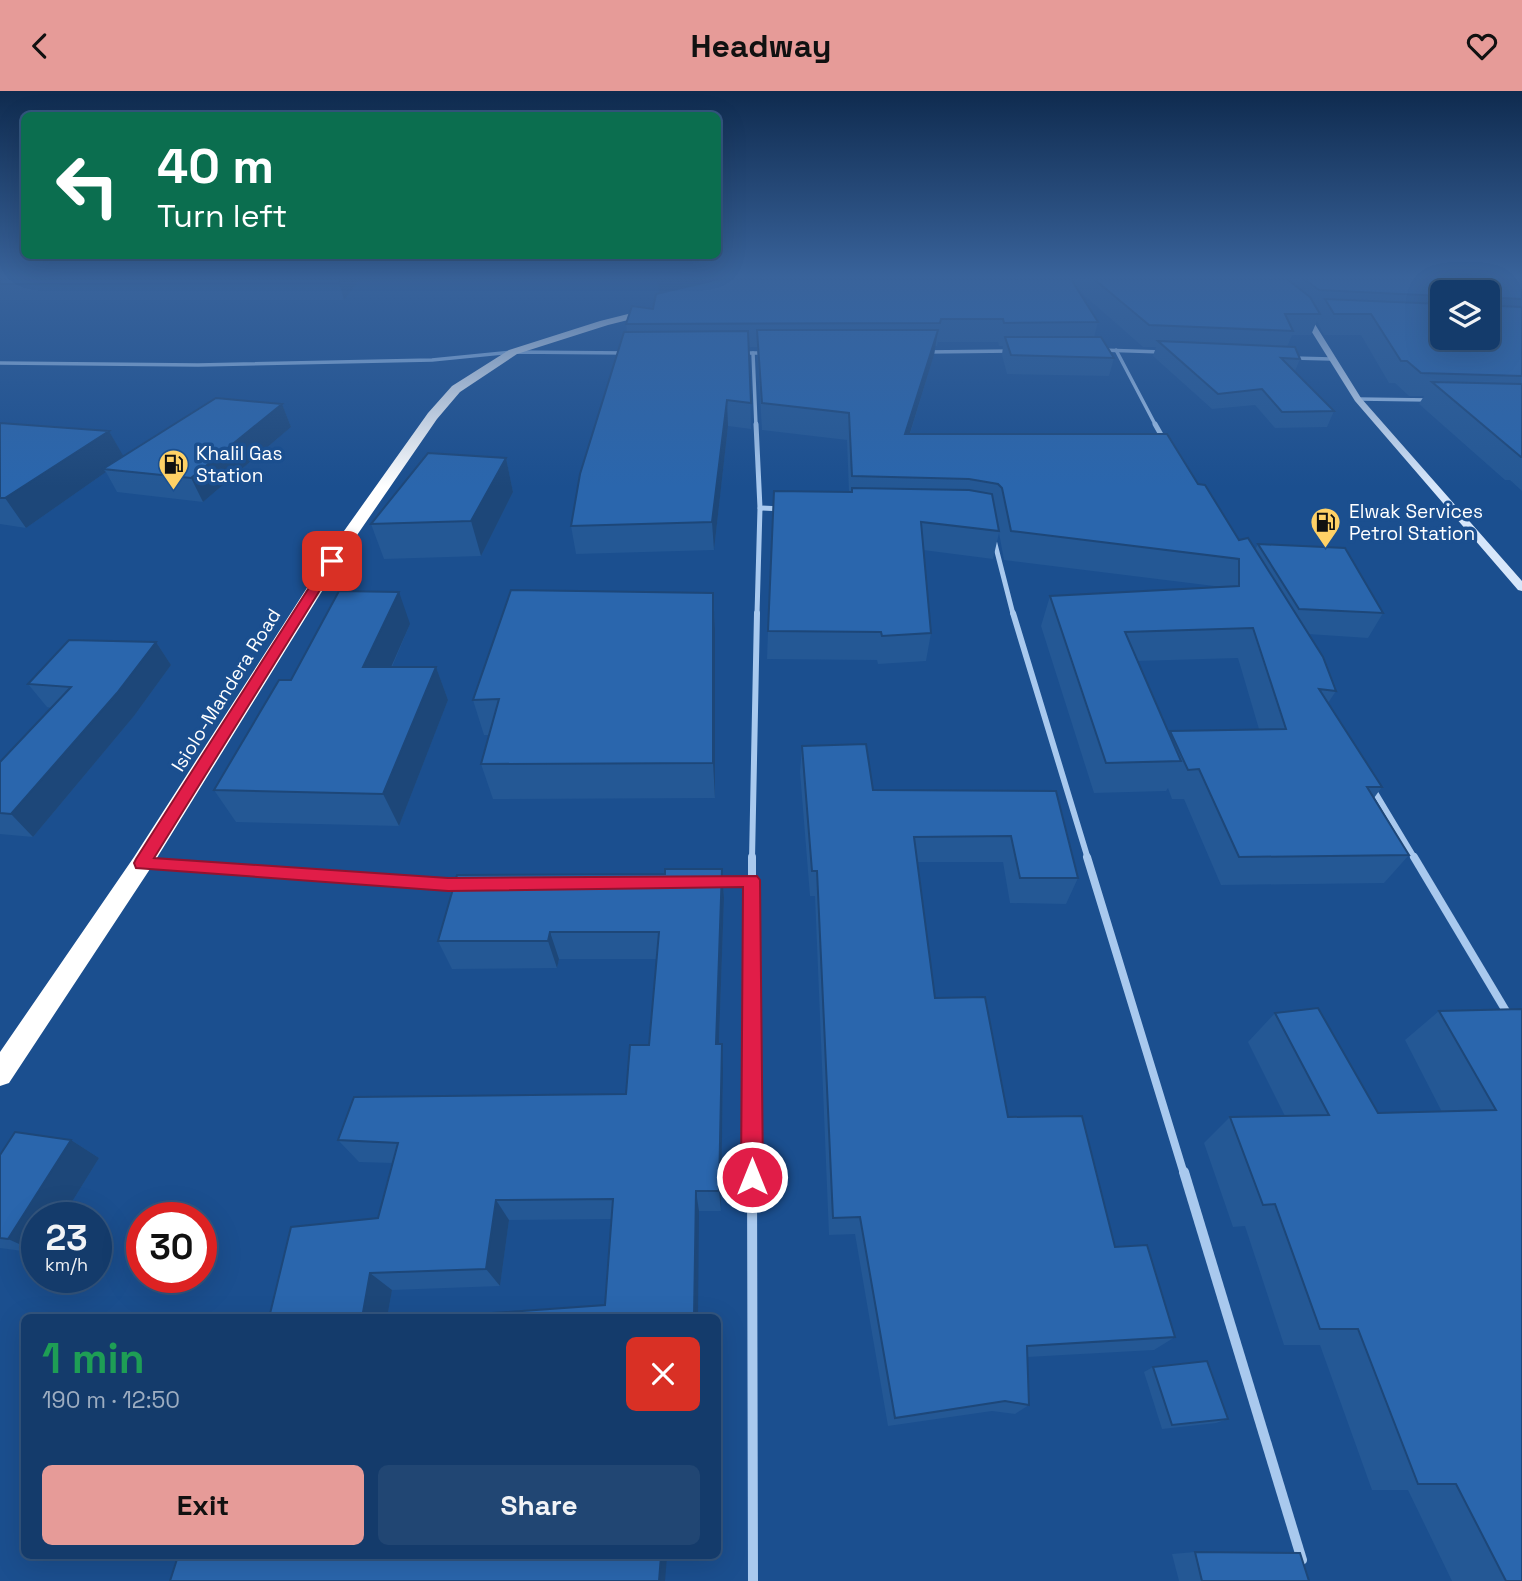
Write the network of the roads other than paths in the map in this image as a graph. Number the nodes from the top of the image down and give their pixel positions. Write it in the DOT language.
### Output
graph roads {
  1 [pos="524,349"];
  2 [pos="1325,349"];
  3 [pos="1116,350"];
  4 [pos="1018,351"];
  5 [pos="1088,351"];
  6 [pos="513,352"];
  7 [pos="920,352"];
  8 [pos="633,353"];
  9 [pos="740,353"];
  10 [pos="753,353"];
  11 [pos="781,353"];
  12 [pos="1170,353"];
  13 [pos="1291,358"];
  14 [pos="1331,359"];
  15 [pos="0,363"];
  16 [pos="1358,399"];
  17 [pos="1440,401"];
  18 [pos="1167,445"];
  19 [pos="760,508"];
  20 [pos="786,509"];
  21 [pos="994,536"];
  22 [pos="1522,588"];
  23 [pos="1365,777"];
  24 [pos="142,863"];
  25 [pos="751,880"];
  26 [pos="710,881"];
  27 [pos="476,884"];
  28 [pos="1515,1026"];
  29 [pos="0,1075"];
  30 [pos="1304,1568"];
  31 [pos="752,1581"];
  1 -- 6 [label="highway, Isiolo-Mandera Road"];
  2 -- 14 [label="main road"];
  3 -- 5 [label="street"];
  3 -- 12 [label="street"];
  3 -- 18 [label="street"];
  4 -- 7 [label="street"];
  6 -- 8 [label="street"];
  6 -- 15 [label="street"];
  6 -- 24 [label="highway, Isiolo-Mandera Road"];
  9 -- 10 [label="street"];
  10 -- 11 [label="street"];
  10 -- 19 [label="street"];
  13 -- 14 [label="street"];
  14 -- 16 [label="main road"];
  16 -- 17 [label="street"];
  16 -- 22 [label="main road"];
  19 -- 20 [label="street"];
  19 -- 25 [label="street"];
  21 -- 30 [label="street"];
  23 -- 28 [label="street"];
  24 -- 27 [label="street"];
  24 -- 29 [label="highway, Isiolo-Mandera Road"];
  25 -- 26 [label="street"];
  25 -- 31 [label="street"];
}
